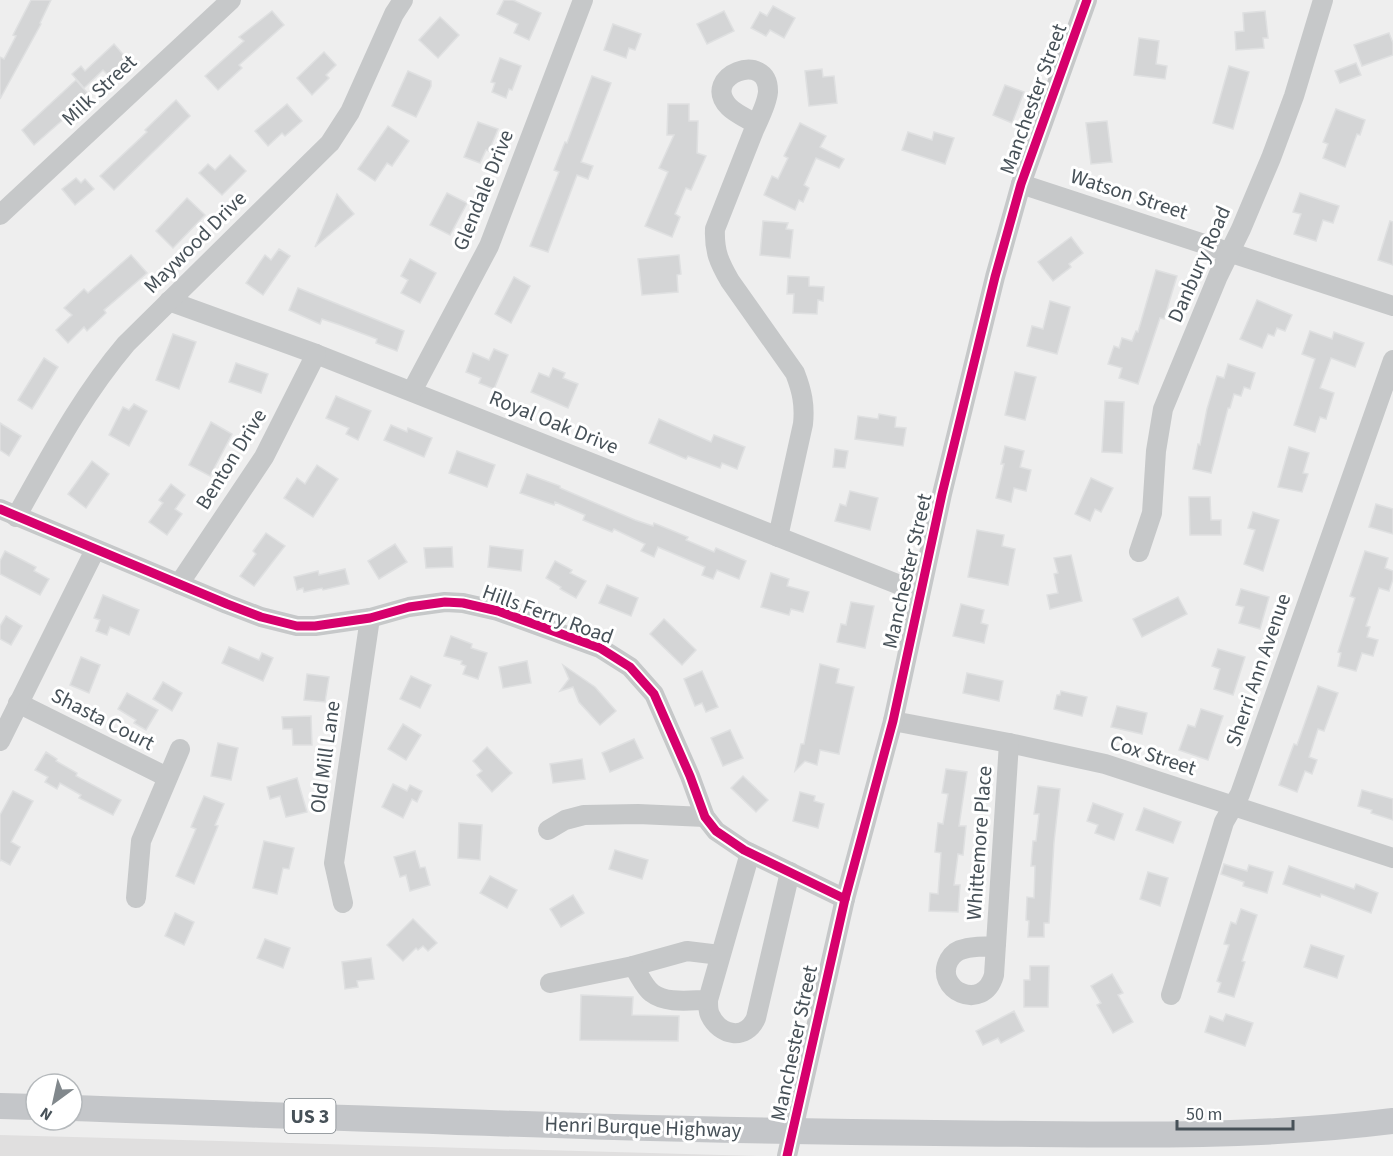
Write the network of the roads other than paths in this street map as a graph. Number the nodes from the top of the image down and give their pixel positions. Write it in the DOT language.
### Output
graph roads {
  1 [pos="231,0"];
  2 [pos="403,0"];
  3 [pos="583,0"];
  4 [pos="1087,0"];
  5 [pos="1323,0"];
  6 [pos="756,124"];
  7 [pos="1021,184"];
  8 [pos="0,215"];
  9 [pos="1229,253"];
  10 [pos="169,301"];
  11 [pos="1393,306"];
  12 [pos="316,354"];
  13 [pos="1393,360"];
  14 [pos="412,392"];
  15 [pos="8,513"];
  16 [pos="778,537"];
  17 [pos="94,550"];
  18 [pos="1139,552"];
  19 [pos="179,584"];
  20 [pos="920,593"];
  21 [pos="370,618"];
  22 [pos="18,703"];
  23 [pos="893,721"];
  24 [pos="0,741"];
  25 [pos="1009,742"];
  26 [pos="180,748"];
  27 [pos="166,777"];
  28 [pos="1233,806"];
  29 [pos="705,817"];
  30 [pos="548,830"];
  31 [pos="750,853"];
  32 [pos="1393,858"];
  33 [pos="790,873"];
  34 [pos="136,898"];
  35 [pos="845,899"];
  36 [pos="343,903"];
  37 [pos="996,946"];
  38 [pos="720,955"];
  39 [pos="633,966"];
  40 [pos="550,983"];
  41 [pos="1171,995"];
  42 [pos="708,1000"];
  43 [pos="0,1106"];
  44 [pos="24,1107"];
  45 [pos="84,1109"];
  46 [pos="1393,1121"];
  47 [pos="790,1144"];
  1 -- 8 [label="street, Milk Street"];
  2 -- 10 [label="street, Maywood Drive"];
  3 -- 14 [label="street, Glendale Drive"];
  4 -- 7 [label="street, Manchester Street"];
  5 -- 9 [label="street, Danbury Road"];
  6 -- 16 [label="street"];
  7 -- 9 [label="street, Watson Street"];
  7 -- 20 [label="street, Manchester Street"];
  9 -- 11 [label="street, Watson Street"];
  9 -- 18 [label="street, Danbury Road"];
  10 -- 12 [label="street, Royal Oak Drive"];
  10 -- 15 [label="street, Maywood Drive"];
  12 -- 14 [label="street, Royal Oak Drive"];
  12 -- 19 [label="street, Benton Drive"];
  13 -- 28 [label="street, Sherri Ann Avenue"];
  14 -- 16 [label="street, Royal Oak Drive"];
  15 -- 17 [label="street, Hills Ferry Road"];
  16 -- 20 [label="street, Royal Oak Drive"];
  17 -- 19 [label="street, Hills Ferry Road"];
  17 -- 22 [label="street"];
  19 -- 21 [label="street, Hills Ferry Road"];
  20 -- 23 [label="street, Manchester Street"];
  21 -- 29 [label="street, Hills Ferry Road"];
  21 -- 36 [label="street, Old Mill Lane"];
  22 -- 24 [label="street"];
  22 -- 27 [label="street, Shasta Court"];
  23 -- 25 [label="street, Cox Street"];
  23 -- 35 [label="street, Manchester Street"];
  25 -- 28 [label="street, Cox Street"];
  25 -- 37 [label="street, Whittemore Place"];
  26 -- 27 [label="street"];
  27 -- 34 [label="street"];
  28 -- 32 [label="street, Cox Street"];
  28 -- 41 [label="street, Sherri Ann Avenue"];
  29 -- 30 [label="street"];
  29 -- 31 [label="street, Hills Ferry Road"];
  31 -- 33 [label="street, Hills Ferry Road"];
  31 -- 38 [label="street"];
  33 -- 35 [label="street, Hills Ferry Road"];
  33 -- 42 [label="street"];
  35 -- 47 [label="street, Manchester Street"];
  38 -- 39 [label="street"];
  38 -- 42 [label="street"];
  39 -- 40 [label="street"];
  39 -- 42 [label="street"];
  43 -- 44 [label="main road"];
  45 -- 47 [label="main road, Henri Burque Highway / US 3"];
  46 -- 47 [label="main road, Henri Burque Highway / US 3"];
}
